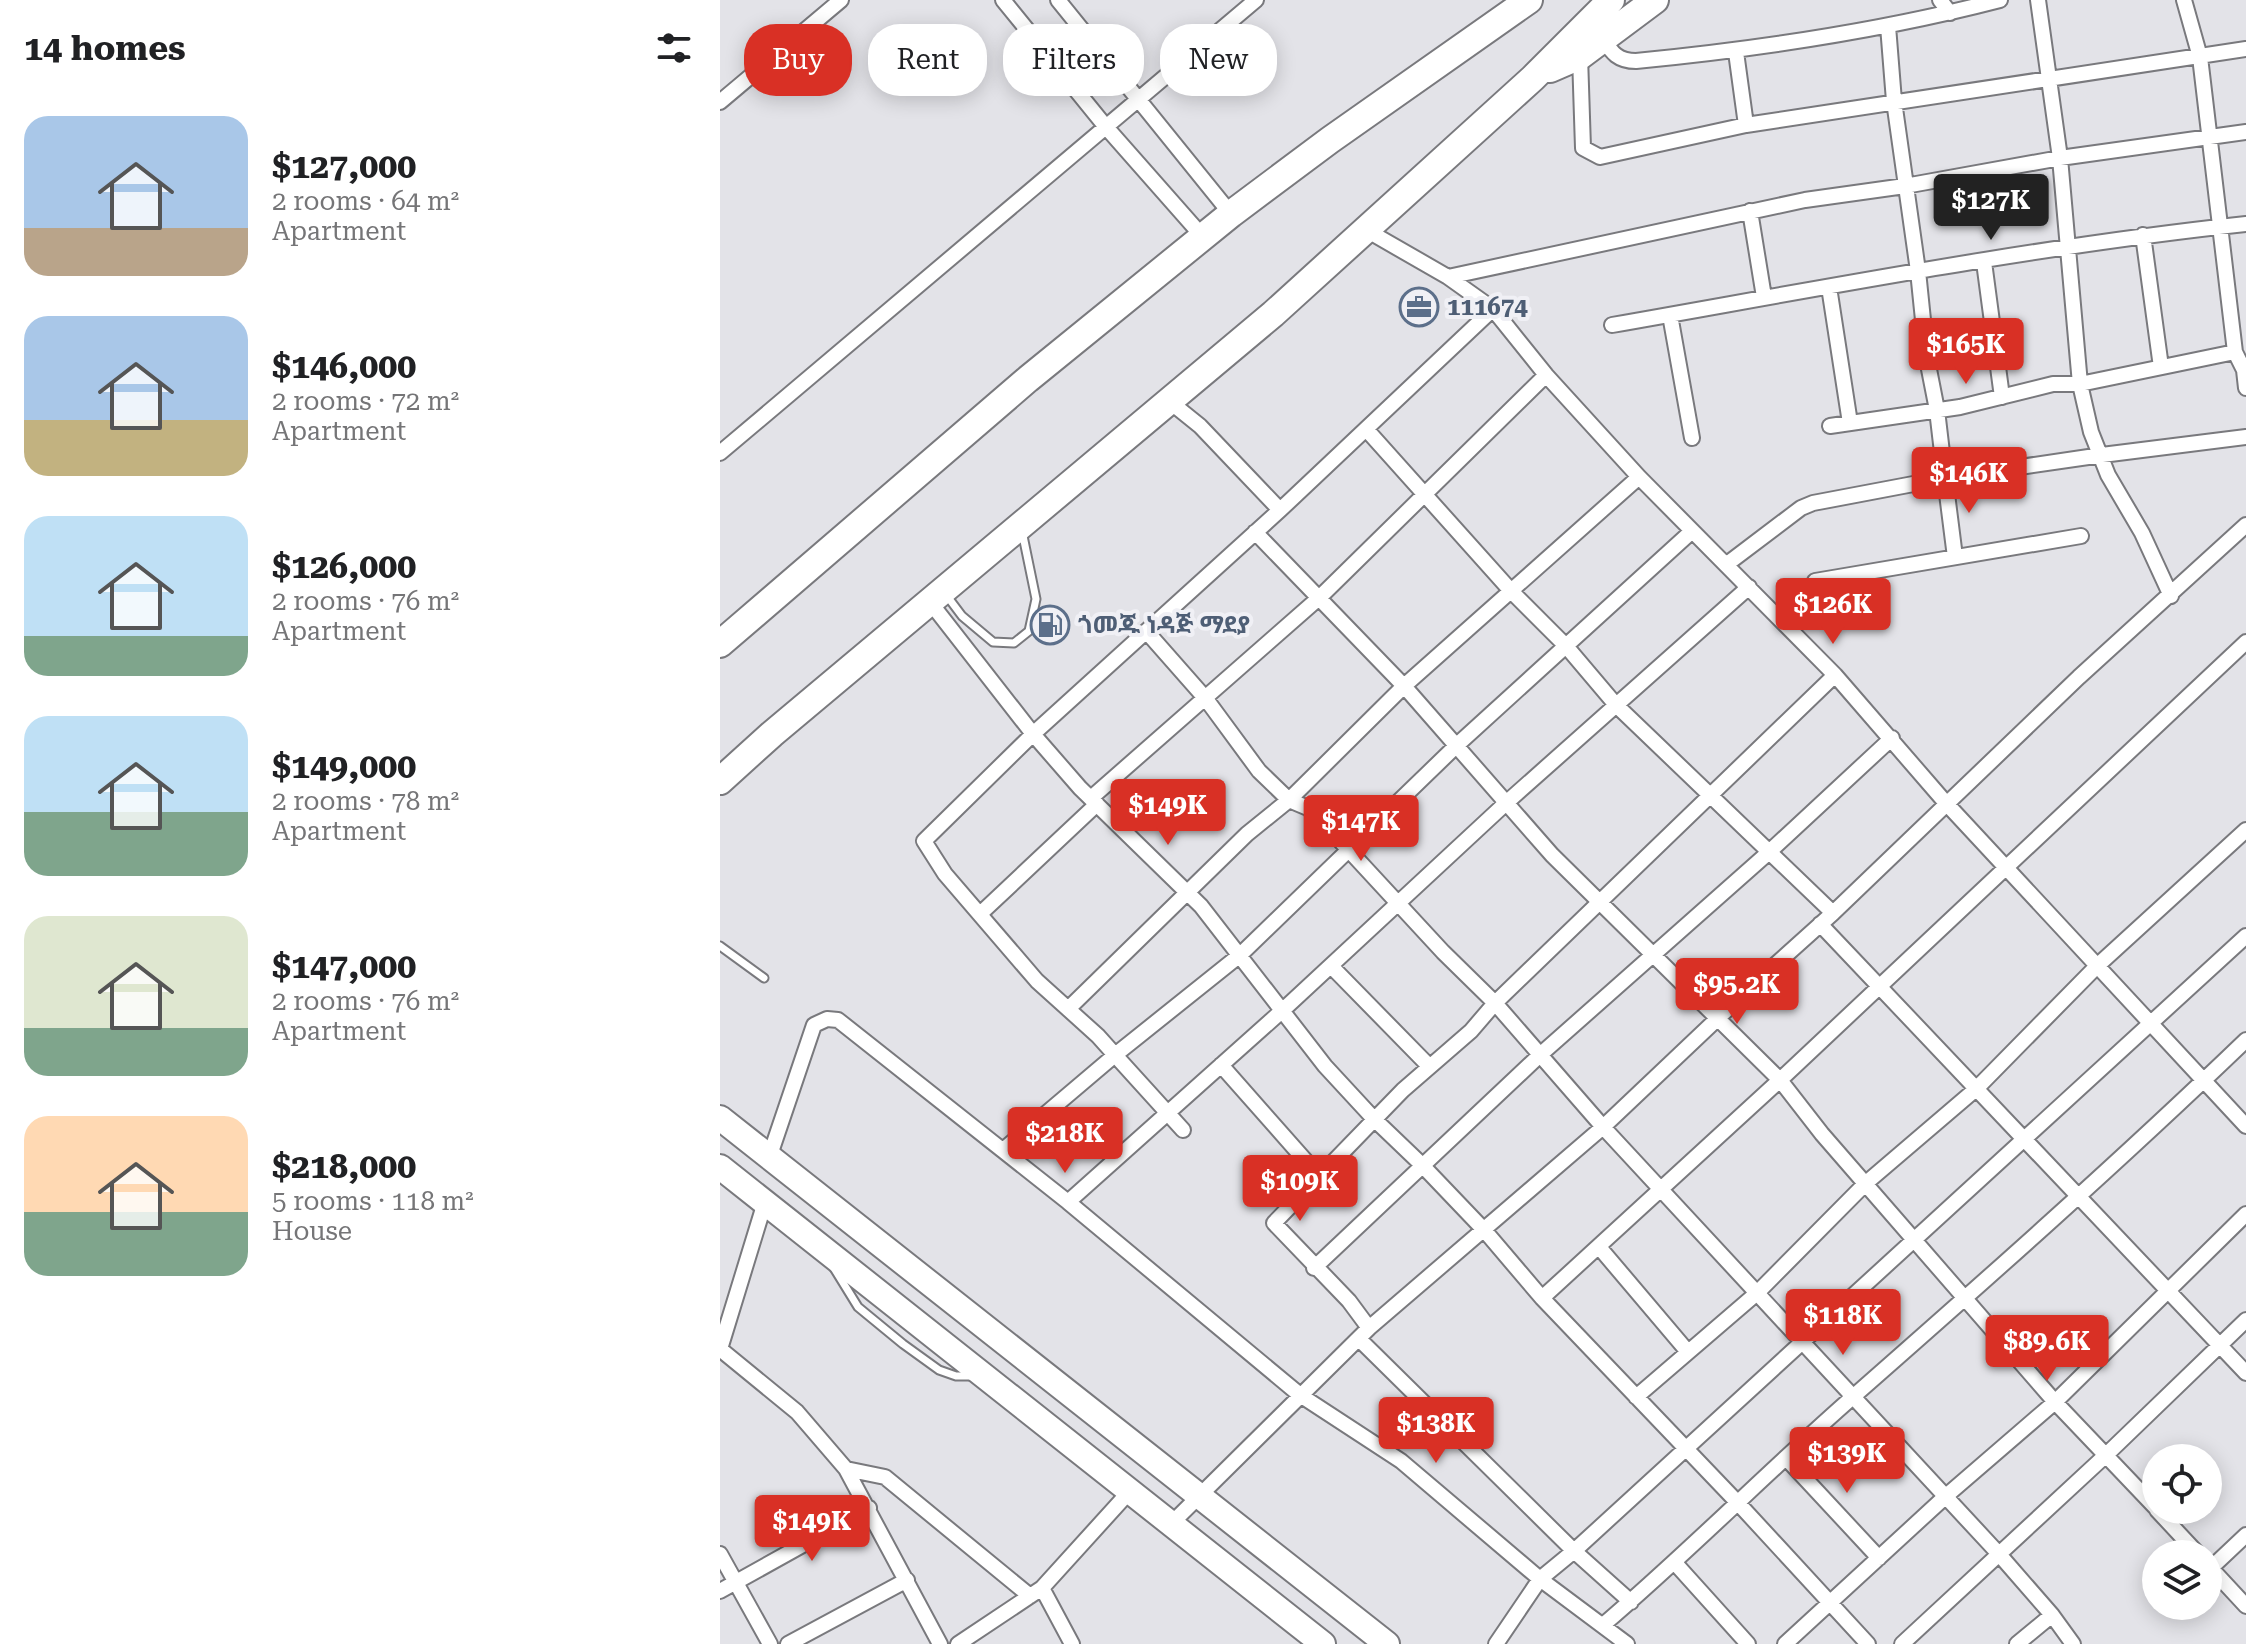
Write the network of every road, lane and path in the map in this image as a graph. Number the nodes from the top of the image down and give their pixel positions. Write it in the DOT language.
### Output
graph roads {
  1 [pos="841,0"];
  2 [pos="1003,0"];
  3 [pos="1058,0"];
  4 [pos="1256,0"];
  5 [pos="1502,0"];
  6 [pos="1529,0"];
  7 [pos="1611,0"];
  8 [pos="1655,0"];
  9 [pos="1940,0"];
  10 [pos="2000,0"];
  11 [pos="2038,0"];
  12 [pos="2184,0"];
  13 [pos="1950,13"];
  14 [pos="1888,26"];
  15 [pos="1477,38"];
  16 [pos="1603,39"];
  17 [pos="2246,49"];
  18 [pos="1736,52"];
  19 [pos="1580,56"];
  20 [pos="2200,57"];
  21 [pos="2049,77"];
  22 [pos="1533,78"];
  23 [pos="1138,98"];
  24 [pos="1894,101"];
  25 [pos="720,102"];
  26 [pos="1746,125"];
  27 [pos="1106,127"];
  28 [pos="2246,132"];
  29 [pos="2209,139"];
  30 [pos="2060,158"];
  31 [pos="1905,186"];
  32 [pos="1750,211"];
  33 [pos="1231,214"];
  34 [pos="2246,224"];
  35 [pos="2222,226"];
  36 [pos="1368,231"];
  37 [pos="2143,235"];
  38 [pos="1203,237"];
  39 [pos="2069,248"];
  40 [pos="1984,262"];
  41 [pos="1918,271"];
  42 [pos="1448,277"];
  43 [pos="1829,287"];
  44 [pos="1764,297"];
  45 [pos="1493,309"];
  46 [pos="1670,315"];
  47 [pos="1612,325"];
  48 [pos="2235,352"];
  49 [pos="2161,367"];
  50 [pos="2245,370"];
  51 [pos="1546,375"];
  52 [pos="2080,384"];
  53 [pos="2246,388"];
  54 [pos="2002,397"];
  55 [pos="1169,401"];
  56 [pos="1937,410"];
  57 [pos="1850,423"];
  58 [pos="1830,426"];
  59 [pos="1366,429"];
  60 [pos="2246,437"];
  61 [pos="1692,438"];
  62 [pos="722,448"];
  63 [pos="2102,455"];
  64 [pos="1639,477"];
  65 [pos="1945,478"];
  66 [pos="1424,494"];
  67 [pos="1280,510"];
  68 [pos="1021,525"];
  69 [pos="2246,525"];
  70 [pos="1255,532"];
  71 [pos="1691,532"];
  72 [pos="2081,536"];
  73 [pos="1955,557"];
  74 [pos="1727,564"];
  75 [pos="1815,581"];
  76 [pos="1749,587"];
  77 [pos="1512,592"];
  78 [pos="936,596"];
  79 [pos="2171,596"];
  80 [pos="1320,597"];
  81 [pos="1147,632"];
  82 [pos="2246,642"];
  83 [pos="720,644"];
  84 [pos="1566,646"];
  85 [pos="1835,675"];
  86 [pos="1404,686"];
  87 [pos="1206,699"];
  88 [pos="1616,705"];
  89 [pos="1033,734"];
  90 [pos="1892,738"];
  91 [pos="1457,745"];
  92 [pos="720,781"];
  93 [pos="1710,794"];
  94 [pos="1289,800"];
  95 [pos="1094,801"];
  96 [pos="1945,802"];
  97 [pos="1506,803"];
  98 [pos="2246,830"];
  99 [pos="1347,850"];
  100 [pos="1768,853"];
  101 [pos="2005,867"];
  102 [pos="1187,893"];
  103 [pos="1399,903"];
  104 [pos="1601,903"];
  105 [pos="1833,913"];
  106 [pos="980,914"];
  107 [pos="1820,924"];
  108 [pos="2246,936"];
  109 [pos="720,946"];
  110 [pos="1240,955"];
  111 [pos="1652,955"];
  112 [pos="1331,966"];
  113 [pos="2097,966"];
  114 [pos="764,978"];
  115 [pos="1878,986"];
  116 [pos="1495,1003"];
  117 [pos="1068,1009"];
  118 [pos="1284,1009"];
  119 [pos="1718,1018"];
  120 [pos="2150,1022"];
  121 [pos="2246,1040"];
  122 [pos="1541,1054"];
  123 [pos="1115,1055"];
  124 [pos="1221,1065"];
  125 [pos="1429,1066"];
  126 [pos="1780,1080"];
  127 [pos="2203,1082"];
  128 [pos="1976,1089"];
  129 [pos="1167,1112"];
  130 [pos="720,1118"];
  131 [pos="1374,1119"];
  132 [pos="2246,1126"];
  133 [pos="1603,1127"];
  134 [pos="1183,1130"];
  135 [pos="2024,1140"];
  136 [pos="1003,1150"];
  137 [pos="770,1155"];
  138 [pos="1421,1164"];
  139 [pos="720,1167"];
  140 [pos="1319,1176"];
  141 [pos="1866,1183"];
  142 [pos="1661,1190"];
  143 [pos="2079,1196"];
  144 [pos="765,1202"];
  145 [pos="1068,1202"];
  146 [pos="2246,1214"];
  147 [pos="1485,1231"];
  148 [pos="1914,1240"];
  149 [pos="1599,1247"];
  150 [pos="1314,1268"];
  151 [pos="2167,1291"];
  152 [pos="1757,1293"];
  153 [pos="1542,1298"];
  154 [pos="1967,1299"];
  155 [pos="2246,1320"];
  156 [pos="1364,1333"];
  157 [pos="1802,1341"];
  158 [pos="2220,1344"];
  159 [pos="720,1349"];
  160 [pos="1688,1352"];
  161 [pos="2246,1373"];
  162 [pos="1300,1395"];
  163 [pos="1636,1397"];
  164 [pos="1853,1397"];
  165 [pos="2055,1402"];
  166 [pos="1685,1449"];
  167 [pos="2106,1455"];
  168 [pos="1786,1458"];
  169 [pos="846,1469"];
  170 [pos="1130,1491"];
  171 [pos="2142,1493"];
  172 [pos="1199,1496"];
  173 [pos="1946,1496"];
  174 [pos="1738,1503"];
  175 [pos="869,1508"];
  176 [pos="1172,1523"];
  177 [pos="2171,1524"];
  178 [pos="2246,1535"];
  179 [pos="2185,1540"];
  180 [pos="1574,1551"];
  181 [pos="1998,1553"];
  182 [pos="720,1554"];
  183 [pos="2222,1556"];
  184 [pos="1879,1558"];
  185 [pos="1675,1563"];
  186 [pos="1540,1579"];
  187 [pos="907,1580"];
  188 [pos="2222,1580"];
  189 [pos="736,1584"];
  190 [pos="720,1591"];
  191 [pos="1036,1592"];
  192 [pos="1631,1602"];
  193 [pos="1829,1603"];
  194 [pos="2246,1606"];
  195 [pos="2052,1615"];
  196 [pos="1603,1625"];
  197 [pos="966,1642"];
  198 [pos="770,1644"];
  199 [pos="788,1644"];
  200 [pos="940,1644"];
  201 [pos="1072,1644"];
  202 [pos="1323,1644"];
  203 [pos="1387,1644"];
  204 [pos="1496,1644"];
  205 [pos="1627,1644"];
  206 [pos="1748,1644"];
  207 [pos="1785,1644"];
  208 [pos="1868,1644"];
  209 [pos="1902,1644"];
  210 [pos="2017,1644"];
  211 [pos="2073,1644"];
  1 -- 25 [label="street"];
  2 -- 27 [label="street"];
  3 -- 23 [label="street"];
  4 -- 23 [label="street"];
  5 -- 15 [label="highway"];
  6 -- 15 [label="highway"];
  7 -- 22 [label="highway"];
  8 -- 16 [label="highway"];
  9 -- 13 [label="street"];
  10 -- 13 [label="street"];
  11 -- 21 [label="street"];
  12 -- 20 [label="street"];
  13 -- 14 [label="street"];
  14 -- 18 [label="street"];
  14 -- 24 [label="street"];
  15 -- 33 [label="highway"];
  16 -- 18 [label="street"];
  16 -- 19 [label="highway"];
  17 -- 20 [label="street"];
  18 -- 26 [label="street"];
  19 -- 22 [label="highway"];
  19 -- 26 [label="street"];
  20 -- 21 [label="street"];
  20 -- 29 [label="street"];
  21 -- 24 [label="street"];
  21 -- 30 [label="street"];
  22 -- 36 [label="highway"];
  23 -- 27 [label="street"];
  23 -- 33 [label="street"];
  24 -- 26 [label="street"];
  24 -- 31 [label="street"];
  27 -- 38 [label="street"];
  27 -- 62 [label="street"];
  28 -- 29 [label="street"];
  29 -- 30 [label="street"];
  29 -- 35 [label="street"];
  30 -- 31 [label="street"];
  30 -- 39 [label="street"];
  31 -- 32 [label="street"];
  31 -- 41 [label="street"];
  32 -- 42 [label="street"];
  32 -- 44 [label="street"];
  33 -- 38 [label="highway"];
  34 -- 35 [label="street"];
  35 -- 37 [label="street"];
  35 -- 48 [label="street"];
  36 -- 42 [label="street"];
  36 -- 55 [label="highway"];
  37 -- 39 [label="street"];
  37 -- 49 [label="street"];
  38 -- 83 [label="highway"];
  39 -- 40 [label="street"];
  39 -- 52 [label="street"];
  40 -- 41 [label="street"];
  40 -- 54 [label="street"];
  41 -- 43 [label="street"];
  41 -- 56 [label="street"];
  42 -- 45 [label="street"];
  43 -- 44 [label="street"];
  43 -- 57 [label="street"];
  44 -- 46 [label="street"];
  45 -- 51 [label="street"];
  45 -- 59 [label="street"];
  46 -- 47 [label="street"];
  46 -- 61 [label="street"];
  48 -- 49 [label="street"];
  48 -- 50 [label="street"];
  49 -- 52 [label="street"];
  50 -- 53 [label="street"];
  51 -- 64 [label="street"];
  51 -- 66 [label="street"];
  52 -- 54 [label="street"];
  52 -- 63 [label="street"];
  54 -- 56 [label="street"];
  55 -- 67 [label="street"];
  55 -- 68 [label="highway"];
  56 -- 57 [label="street"];
  56 -- 65 [label="street"];
  57 -- 58 [label="street"];
  59 -- 66 [label="street"];
  59 -- 67 [label="street"];
  60 -- 63 [label="street"];
  63 -- 65 [label="street"];
  63 -- 79 [label="street"];
  64 -- 71 [label="street"];
  64 -- 77 [label="street"];
  65 -- 73 [label="street"];
  65 -- 74 [label="street"];
  66 -- 77 [label="street"];
  66 -- 80 [label="street"];
  67 -- 70 [label="street"];
  68 -- 78 [label="highway"];
  68 -- 78 [label="lane"];
  69 -- 79 [label="street"];
  70 -- 80 [label="street"];
  70 -- 81 [label="street"];
  71 -- 74 [label="street"];
  71 -- 84 [label="street"];
  72 -- 73 [label="street"];
  73 -- 75 [label="street"];
  74 -- 76 [label="street"];
  76 -- 85 [label="street"];
  76 -- 88 [label="street"];
  77 -- 84 [label="street"];
  77 -- 86 [label="street"];
  78 -- 89 [label="street"];
  78 -- 92 [label="highway"];
  79 -- 96 [label="street"];
  80 -- 86 [label="street"];
  80 -- 87 [label="street"];
  81 -- 87 [label="street"];
  81 -- 89 [label="street"];
  82 -- 101 [label="street"];
  84 -- 88 [label="street"];
  84 -- 91 [label="street"];
  85 -- 90 [label="street"];
  85 -- 93 [label="street"];
  86 -- 91 [label="street"];
  86 -- 94 [label="street"];
  87 -- 94 [label="street"];
  87 -- 95 [label="street"];
  88 -- 93 [label="street"];
  88 -- 97 [label="street"];
  89 -- 95 [label="street"];
  89 -- 106 [label="street"];
  90 -- 96 [label="street"];
  90 -- 100 [label="street"];
  91 -- 97 [label="street"];
  91 -- 99 [label="street"];
  93 -- 100 [label="street"];
  93 -- 104 [label="street"];
  94 -- 99 [label="street"];
  94 -- 102 [label="street"];
  95 -- 102 [label="street"];
  95 -- 106 [label="street"];
  96 -- 101 [label="street"];
  96 -- 105 [label="street"];
  97 -- 103 [label="street"];
  97 -- 104 [label="street"];
  98 -- 113 [label="street"];
  99 -- 103 [label="street"];
  99 -- 110 [label="street"];
  100 -- 105 [label="street"];
  100 -- 111 [label="street"];
  101 -- 113 [label="street"];
  101 -- 115 [label="street"];
  102 -- 110 [label="street"];
  102 -- 117 [label="street"];
  103 -- 112 [label="street"];
  103 -- 116 [label="street"];
  104 -- 111 [label="street"];
  104 -- 116 [label="street"];
  105 -- 107 [label="street"];
  106 -- 117 [label="street"];
  107 -- 115 [label="street"];
  107 -- 119 [label="street"];
  108 -- 120 [label="street"];
  109 -- 114 [label="lane"];
  110 -- 118 [label="street"];
  110 -- 123 [label="street"];
  111 -- 119 [label="street"];
  111 -- 122 [label="street"];
  112 -- 118 [label="street"];
  112 -- 125 [label="street"];
  113 -- 120 [label="street"];
  113 -- 128 [label="street"];
  115 -- 126 [label="street"];
  115 -- 128 [label="street"];
  116 -- 122 [label="street"];
  116 -- 125 [label="street"];
  117 -- 123 [label="street"];
  118 -- 124 [label="street"];
  118 -- 131 [label="street"];
  119 -- 126 [label="street"];
  119 -- 133 [label="street"];
  120 -- 127 [label="street"];
  120 -- 135 [label="street"];
  121 -- 127 [label="street"];
  122 -- 133 [label="street"];
  122 -- 138 [label="street"];
  123 -- 129 [label="street"];
  123 -- 136 [label="street"];
  124 -- 129 [label="street"];
  124 -- 140 [label="street"];
  125 -- 131 [label="street"];
  126 -- 141 [label="street"];
  126 -- 142 [label="street"];
  127 -- 132 [label="street"];
  127 -- 143 [label="street"];
  128 -- 135 [label="street"];
  128 -- 141 [label="street"];
  129 -- 134 [label="street"];
  129 -- 145 [label="street"];
  130 -- 137 [label="main road"];
  131 -- 138 [label="street"];
  131 -- 140 [label="street"];
  133 -- 142 [label="street"];
  133 -- 147 [label="street"];
  135 -- 143 [label="street"];
  135 -- 148 [label="street"];
  136 -- 137 [label="street"];
  136 -- 145 [label="street"];
  137 -- 172 [label="main road"];
  138 -- 147 [label="street"];
  138 -- 150 [label="street"];
  139 -- 144 [label="main road"];
  140 -- 150 [label="street"];
  141 -- 148 [label="street"];
  141 -- 152 [label="street"];
  142 -- 149 [label="street"];
  142 -- 152 [label="street"];
  143 -- 151 [label="street"];
  143 -- 154 [label="street"];
  144 -- 159 [label="street"];
  144 -- 170 [label="main road"];
  145 -- 162 [label="street"];
  146 -- 151 [label="street"];
  147 -- 153 [label="street"];
  147 -- 156 [label="street"];
  148 -- 154 [label="street"];
  148 -- 157 [label="street"];
  149 -- 153 [label="street"];
  149 -- 160 [label="street"];
  150 -- 156 [label="street"];
  151 -- 158 [label="street"];
  151 -- 165 [label="street"];
  152 -- 157 [label="street"];
  152 -- 160 [label="street"];
  153 -- 163 [label="street"];
  154 -- 164 [label="street"];
  154 -- 165 [label="street"];
  155 -- 158 [label="street"];
  156 -- 162 [label="street"];
  156 -- 180 [label="street"];
  157 -- 164 [label="street"];
  157 -- 166 [label="street"];
  158 -- 161 [label="street"];
  158 -- 167 [label="street"];
  159 -- 169 [label="street"];
  160 -- 163 [label="street"];
  162 -- 172 [label="street"];
  162 -- 186 [label="street"];
  163 -- 166 [label="street"];
  164 -- 168 [label="street"];
  164 -- 173 [label="street"];
  165 -- 167 [label="street"];
  165 -- 173 [label="street"];
  166 -- 174 [label="street"];
  166 -- 180 [label="street"];
  167 -- 171 [label="street"];
  167 -- 181 [label="street"];
  168 -- 174 [label="street"];
  168 -- 184 [label="street"];
  169 -- 175 [label="street"];
  169 -- 191 [label="street"];
  170 -- 176 [label="main road"];
  170 -- 191 [label="street"];
  172 -- 176 [label="street"];
  172 -- 203 [label="main road"];
  173 -- 181 [label="street"];
  173 -- 184 [label="street"];
  174 -- 185 [label="street"];
  174 -- 193 [label="street"];
  175 -- 187 [label="street"];
  175 -- 189 [label="street"];
  176 -- 202 [label="main road"];
  177 -- 179 [label="street"];
  178 -- 183 [label="street"];
  180 -- 186 [label="street"];
  180 -- 192 [label="street"];
  181 -- 195 [label="street"];
  181 -- 209 [label="street"];
  182 -- 189 [label="street"];
  184 -- 193 [label="street"];
  185 -- 192 [label="street"];
  185 -- 206 [label="street"];
  186 -- 196 [label="street"];
  186 -- 204 [label="street"];
  187 -- 199 [label="street"];
  187 -- 200 [label="street"];
  188 -- 194 [label="street"];
  189 -- 190 [label="street"];
  189 -- 198 [label="street"];
  191 -- 197 [label="street"];
  191 -- 201 [label="street"];
  192 -- 196 [label="street"];
  193 -- 207 [label="street"];
  193 -- 208 [label="street"];
  195 -- 210 [label="street"];
  195 -- 211 [label="street"];
  196 -- 205 [label="street"];
}
